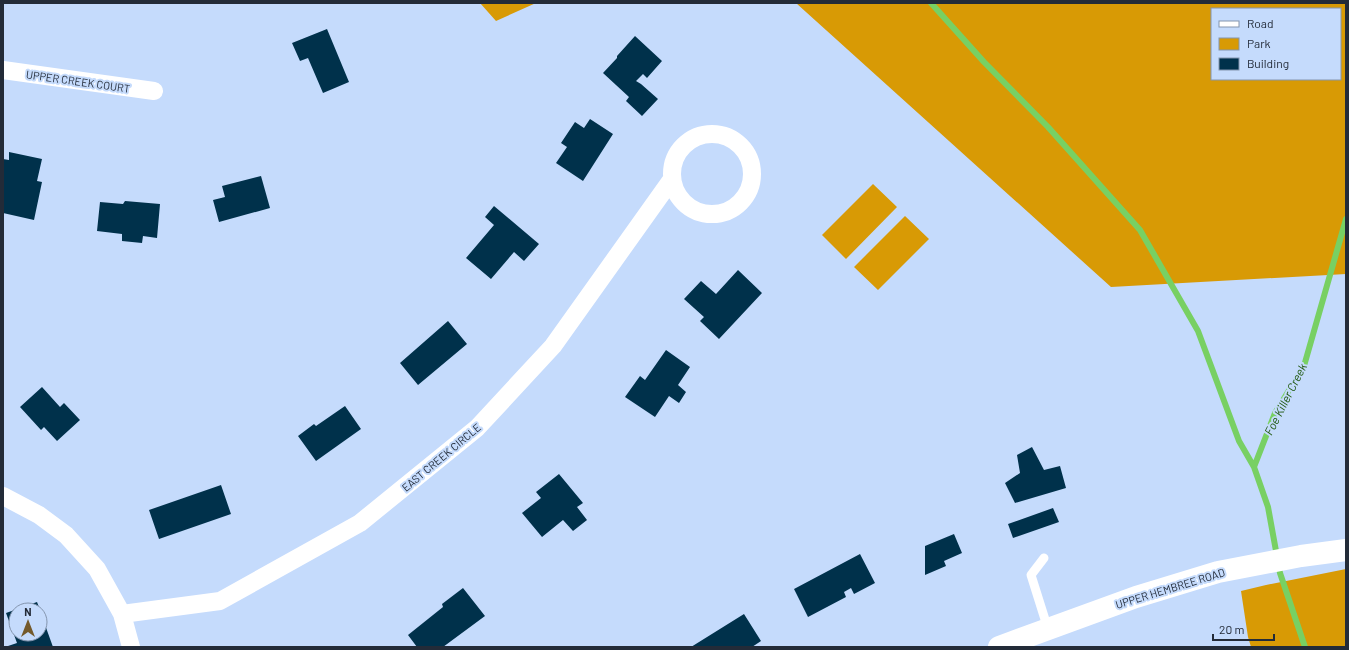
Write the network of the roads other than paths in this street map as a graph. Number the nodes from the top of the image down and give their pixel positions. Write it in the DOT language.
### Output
graph roads {
  1 [pos="3,70"];
  2 [pos="154,91"];
  3 [pos="672,179"];
  4 [pos="3,496"];
  5 [pos="1346,550"];
  6 [pos="1044,558"];
  7 [pos="122,614"];
  8 [pos="1048,629"];
  9 [pos="130,647"];
  10 [pos="999,647"];
  1 -- 2 [label="street, UPPER CREEK COURT"];
  3 -- 3 [label="street"];
  3 -- 7 [label="street, EAST CREEK CIRCLE"];
  4 -- 7 [label="street"];
  5 -- 8 [label="street, UPPER HEMBREE ROAD"];
  6 -- 8 [label="lane"];
  7 -- 9 [label="street"];
  8 -- 10 [label="street, UPPER HEMBREE ROAD"];
}
